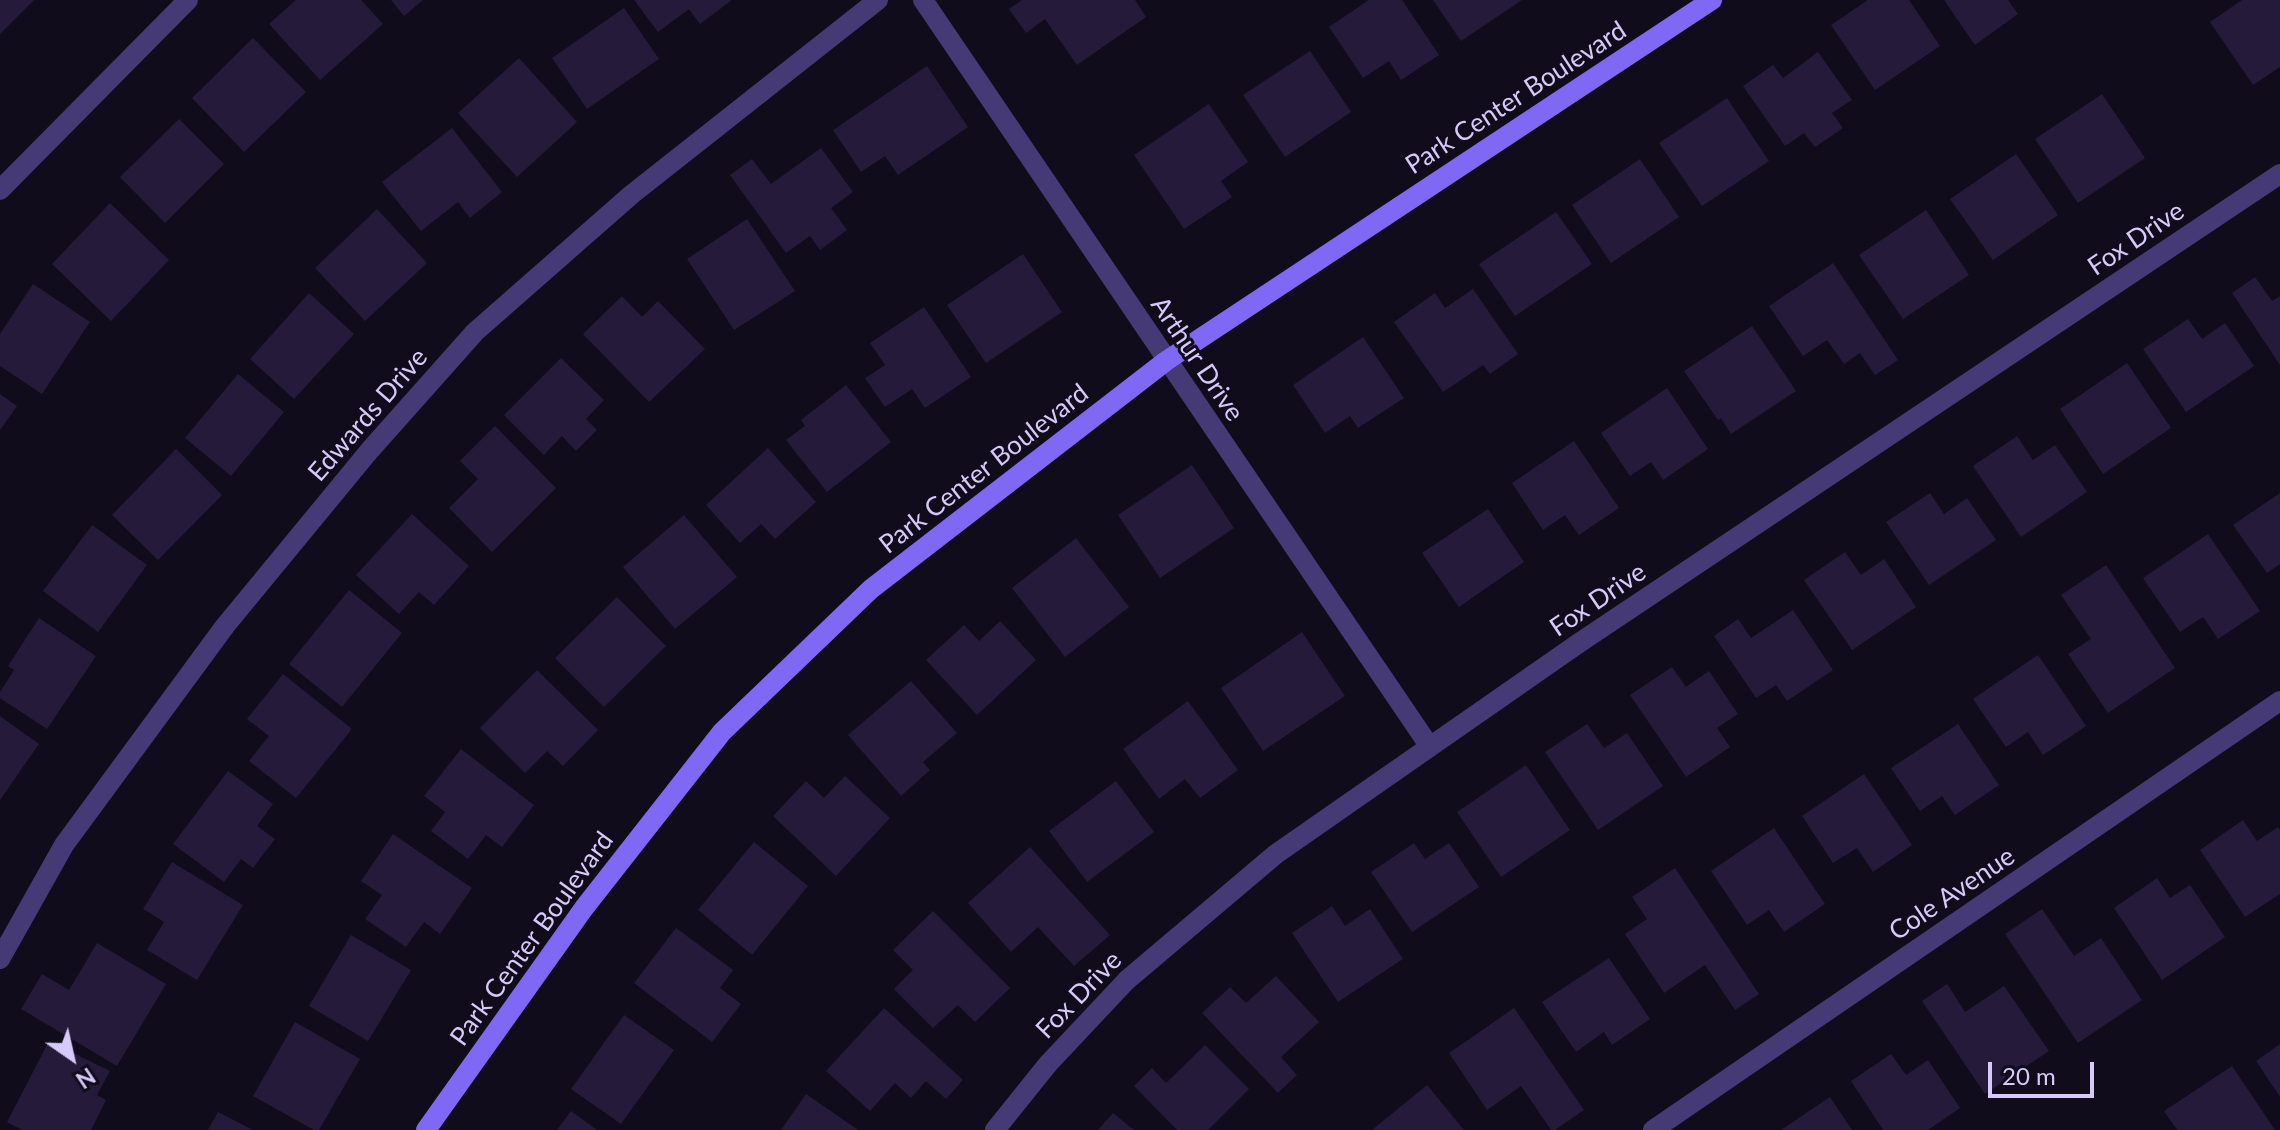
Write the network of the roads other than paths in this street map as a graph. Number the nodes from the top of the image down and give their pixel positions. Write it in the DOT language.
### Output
graph roads {
  1 [pos="188,0"];
  2 [pos="878,0"];
  3 [pos="923,0"];
  4 [pos="1712,0"];
  5 [pos="2280,174"];
  6 [pos="0,190"];
  7 [pos="1166,361"];
  8 [pos="2280,701"];
  9 [pos="1430,747"];
  10 [pos="0,959"];
  11 [pos="426,1130"];
  12 [pos="995,1130"];
  13 [pos="1653,1130"];
  1 -- 6 [label="street"];
  2 -- 10 [label="street, Edwards Drive"];
  3 -- 7 [label="street, Arthur Drive"];
  4 -- 7 [label="street, Park Center Boulevard"];
  5 -- 9 [label="street, Fox Drive"];
  7 -- 9 [label="street, Arthur Drive"];
  7 -- 11 [label="street, Park Center Boulevard"];
  8 -- 13 [label="street, Cole Avenue"];
  9 -- 12 [label="street, Fox Drive"];
}
